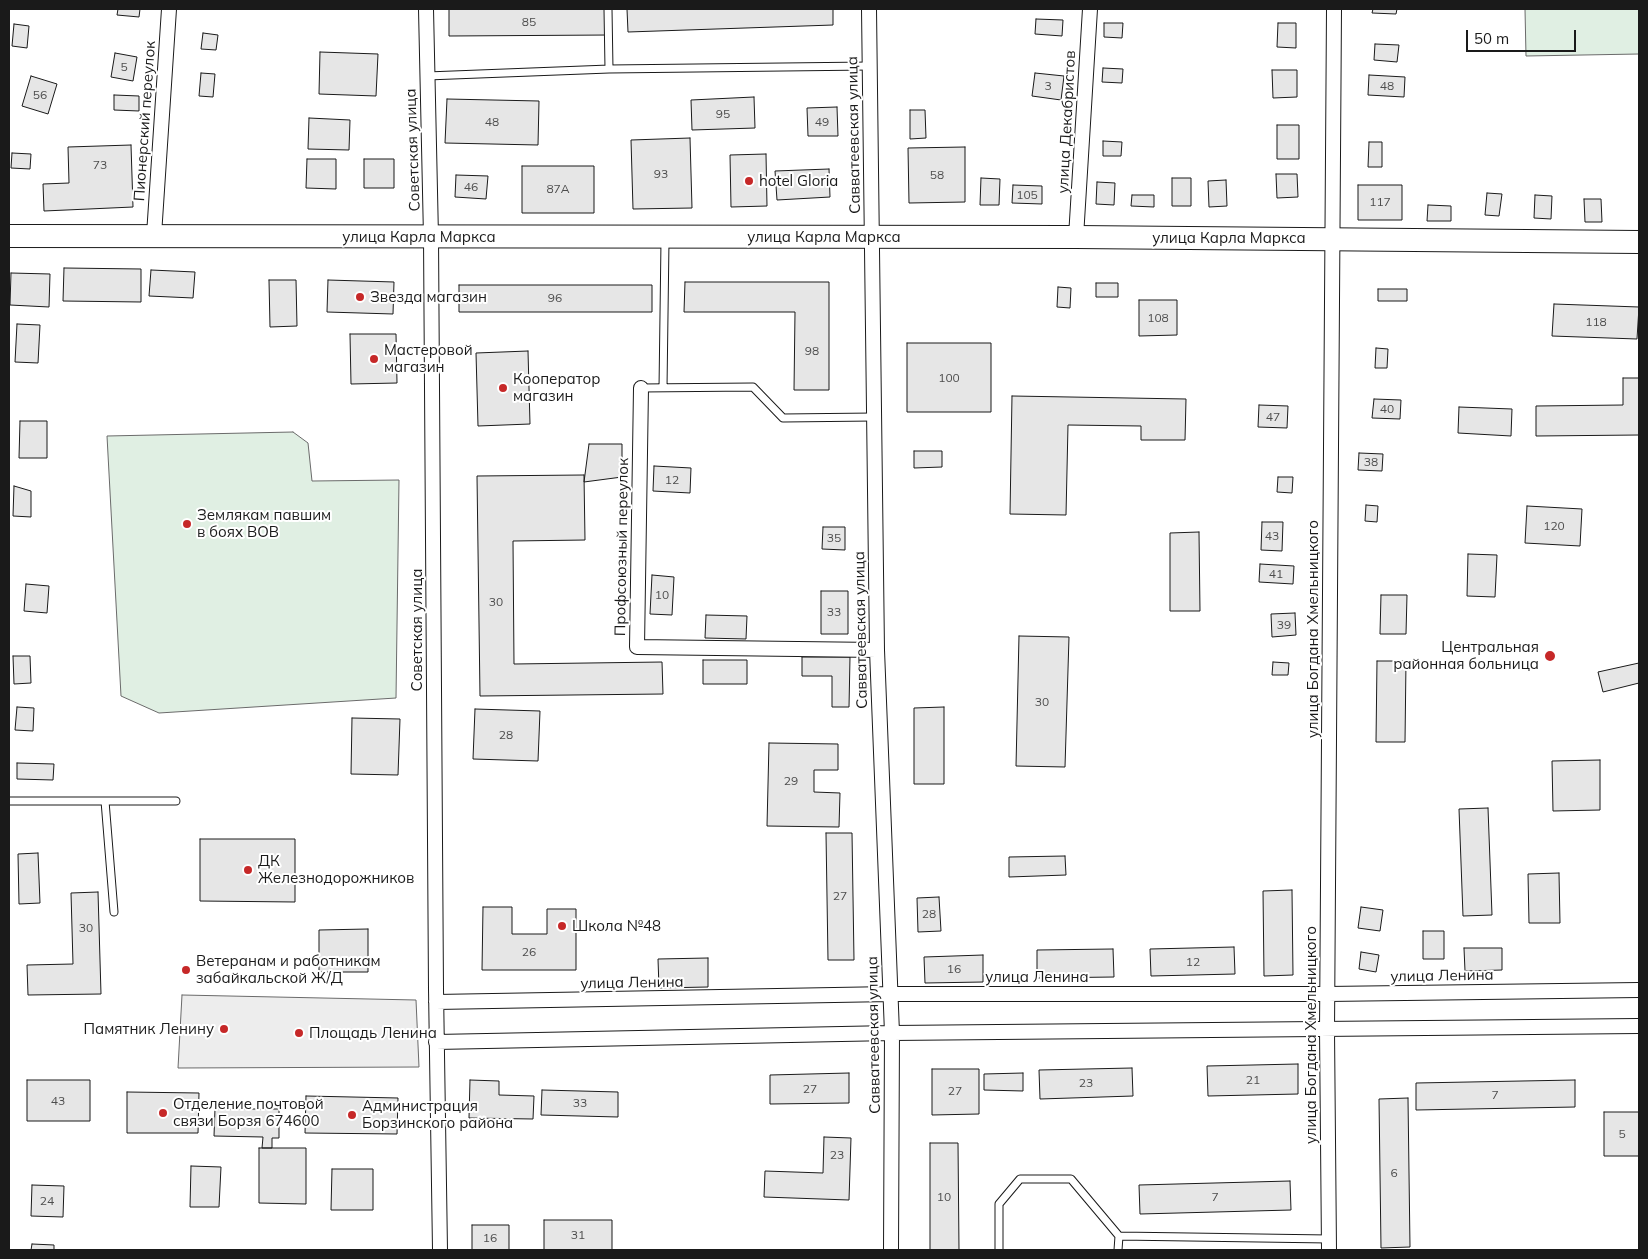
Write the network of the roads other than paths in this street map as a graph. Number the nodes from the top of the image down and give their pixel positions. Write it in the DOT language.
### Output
graph roads {
  1 [pos="169,9"];
  2 [pos="426,9"];
  3 [pos="608,9"];
  4 [pos="869,9"];
  5 [pos="1090,9"];
  6 [pos="1334,9"];
  7 [pos="870,66"];
  8 [pos="609,69"];
  9 [pos="427,76"];
  10 [pos="154,235"];
  11 [pos="9,236"];
  12 [pos="431,237"];
  13 [pos="872,237"];
  14 [pos="1076,237"];
  15 [pos="665,238"];
  16 [pos="1332,238"];
  17 [pos="1639,242"];
  18 [pos="641,388"];
  19 [pos="663,388"];
  20 [pos="874,417"];
  21 [pos="877,650"];
  22 [pos="9,801"];
  23 [pos="105,801"];
  24 [pos="176,801"];
  25 [pos="114,912"];
  26 [pos="1639,990"];
  27 [pos="891,994"];
  28 [pos="1327,994"];
  29 [pos="436,1002"];
  30 [pos="1639,1026"];
  31 [pos="1327,1030"];
  32 [pos="892,1033"];
  33 [pos="436,1042"];
  34 [pos="1119,1236"];
  35 [pos="1329,1244"];
  36 [pos="440,1250"];
  37 [pos="891,1250"];
  38 [pos="999,1250"];
  39 [pos="1118,1250"];
  1 -- 10 [label="street, Пионерский переулок"];
  2 -- 9 [label="street, Советская улица"];
  3 -- 8 [label="lane"];
  4 -- 7 [label="street, Савватеевская улица"];
  5 -- 14 [label="street, улица Декабристов"];
  6 -- 16 [label="street, улица Богдана Хмельницкого"];
  7 -- 8 [label="lane"];
  7 -- 13 [label="street, Савватеевская улица"];
  8 -- 9 [label="lane"];
  9 -- 12 [label="street, Советская улица"];
  10 -- 11 [label="highway, улица Карла Маркса"];
  10 -- 12 [label="highway, улица Карла Маркса"];
  12 -- 15 [label="highway, улица Карла Маркса"];
  12 -- 29 [label="street, Советская улица"];
  13 -- 14 [label="highway, улица Карла Маркса"];
  13 -- 15 [label="highway, улица Карла Маркса"];
  13 -- 20 [label="street, Савватеевская улица"];
  14 -- 16 [label="highway, улица Карла Маркса"];
  15 -- 19 [label="lane"];
  16 -- 17 [label="highway, улица Карла Маркса"];
  16 -- 28 [label="street, улица Богдана Хмельницкого"];
  18 -- 19 [label="lane"];
  18 -- 21 [label="street, Профсоюзный переулок"];
  19 -- 20 [label="lane"];
  20 -- 21 [label="street, Савватеевская улица"];
  21 -- 27 [label="street, Савватеевская улица"];
  22 -- 23 [label="lane"];
  23 -- 24 [label="lane"];
  23 -- 25 [label="lane"];
  26 -- 28 [label="street, улица Ленина"];
  27 -- 28 [label="street, улица Ленина"];
  27 -- 29 [label="street, улица Ленина"];
  27 -- 32 [label="street, Савватеевская улица"];
  28 -- 31 [label="street, улица Богдана Хмельницкого"];
  29 -- 33 [label="street, Советская улица"];
  30 -- 31 [label="street"];
  31 -- 32 [label="street"];
  31 -- 35 [label="street, улица Богдана Хмельницкого"];
  32 -- 33 [label="street"];
  32 -- 37 [label="street, Савватеевская улица"];
  33 -- 36 [label="street, Советская улица"];
  34 -- 35 [label="lane"];
  34 -- 38 [label="lane"];
  34 -- 39 [label="lane"];
}
